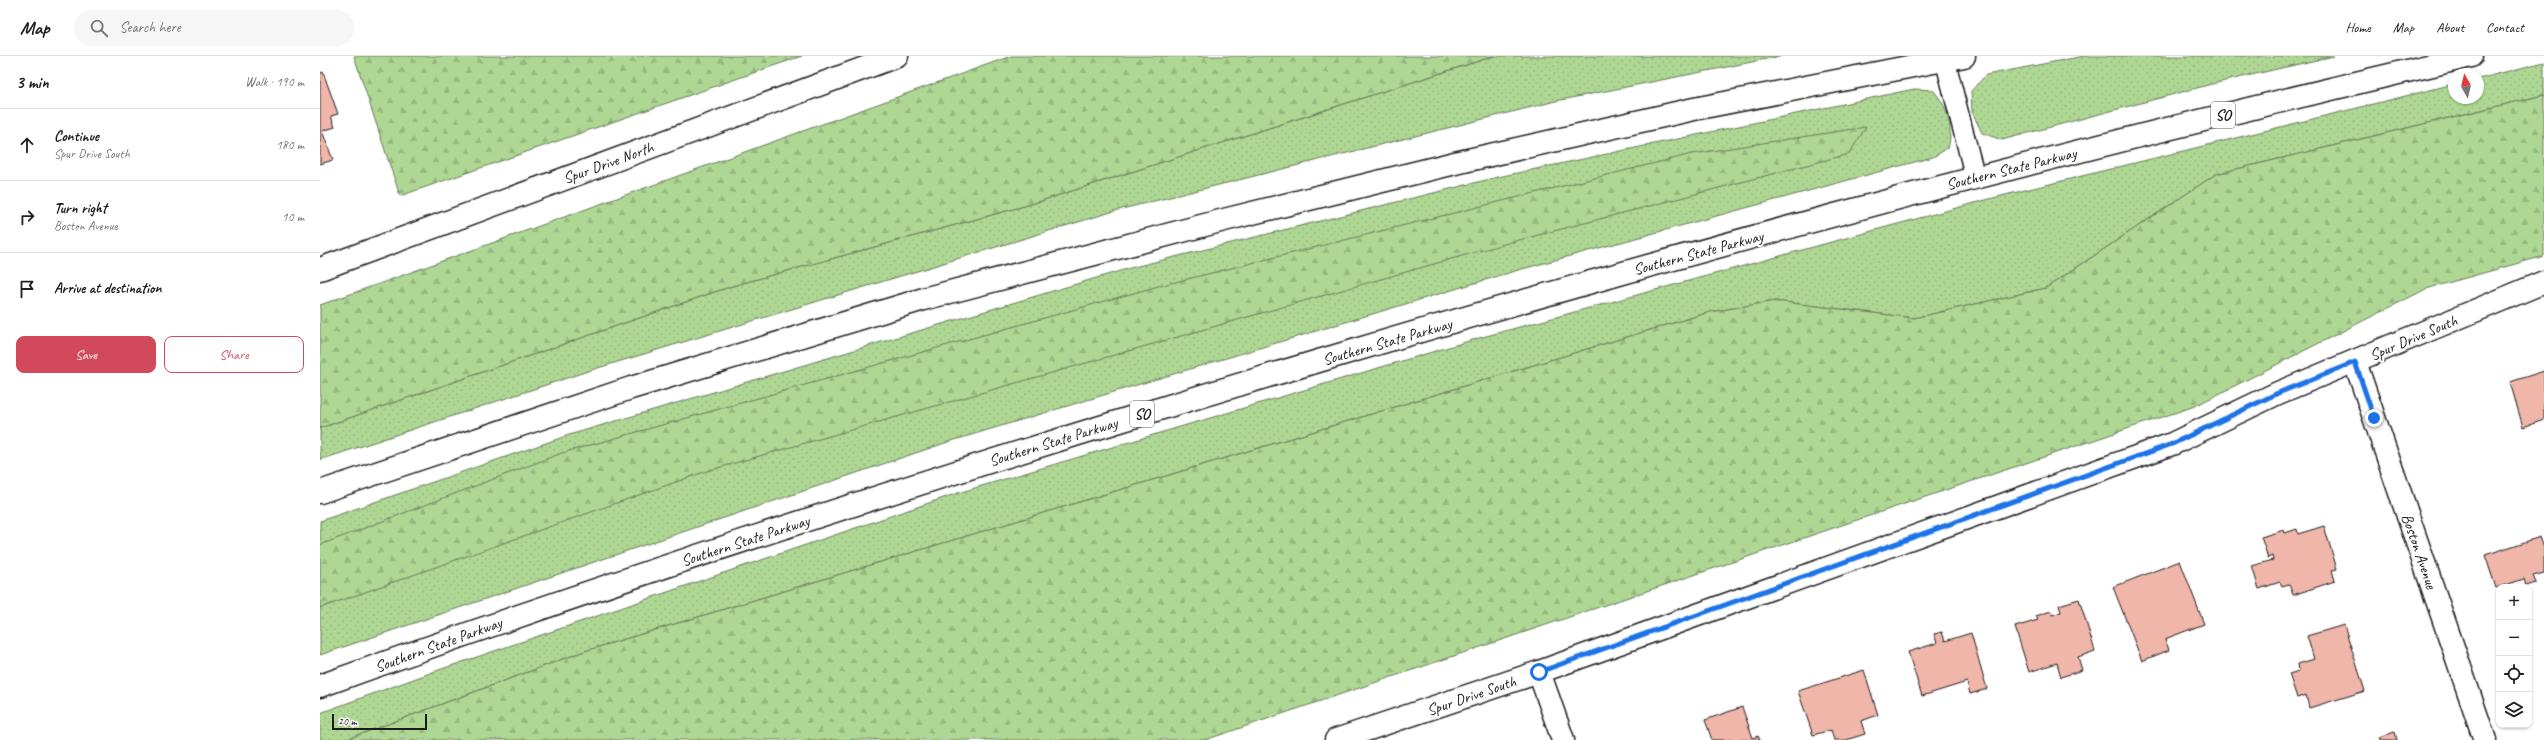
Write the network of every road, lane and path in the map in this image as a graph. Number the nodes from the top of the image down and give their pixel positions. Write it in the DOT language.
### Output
graph roads {
  1 [pos="897,56"];
  2 [pos="2471,56"];
  3 [pos="1954,58"];
  4 [pos="1975,177"];
  5 [pos="320,269"];
  6 [pos="2544,282"];
  7 [pos="2355,362"];
  8 [pos="320,492"];
  9 [pos="1539,672"];
  10 [pos="320,686"];
  11 [pos="1336,740"];
  12 [pos="1563,740"];
  13 [pos="2485,740"];
  1 -- 5 [label="main road, Spur Drive North"];
  2 -- 4 [label="main road, Southern State Parkway / SO"];
  3 -- 4 [label="lane"];
  3 -- 8 [label="main road"];
  4 -- 10 [label="main road, Southern State Parkway / SO"];
  6 -- 7 [label="main road, Spur Drive South"];
  7 -- 9 [label="main road, Spur Drive South"];
  7 -- 13 [label="main road, Boston Avenue"];
  9 -- 11 [label="main road, Spur Drive South"];
  9 -- 12 [label="main road"];
}
